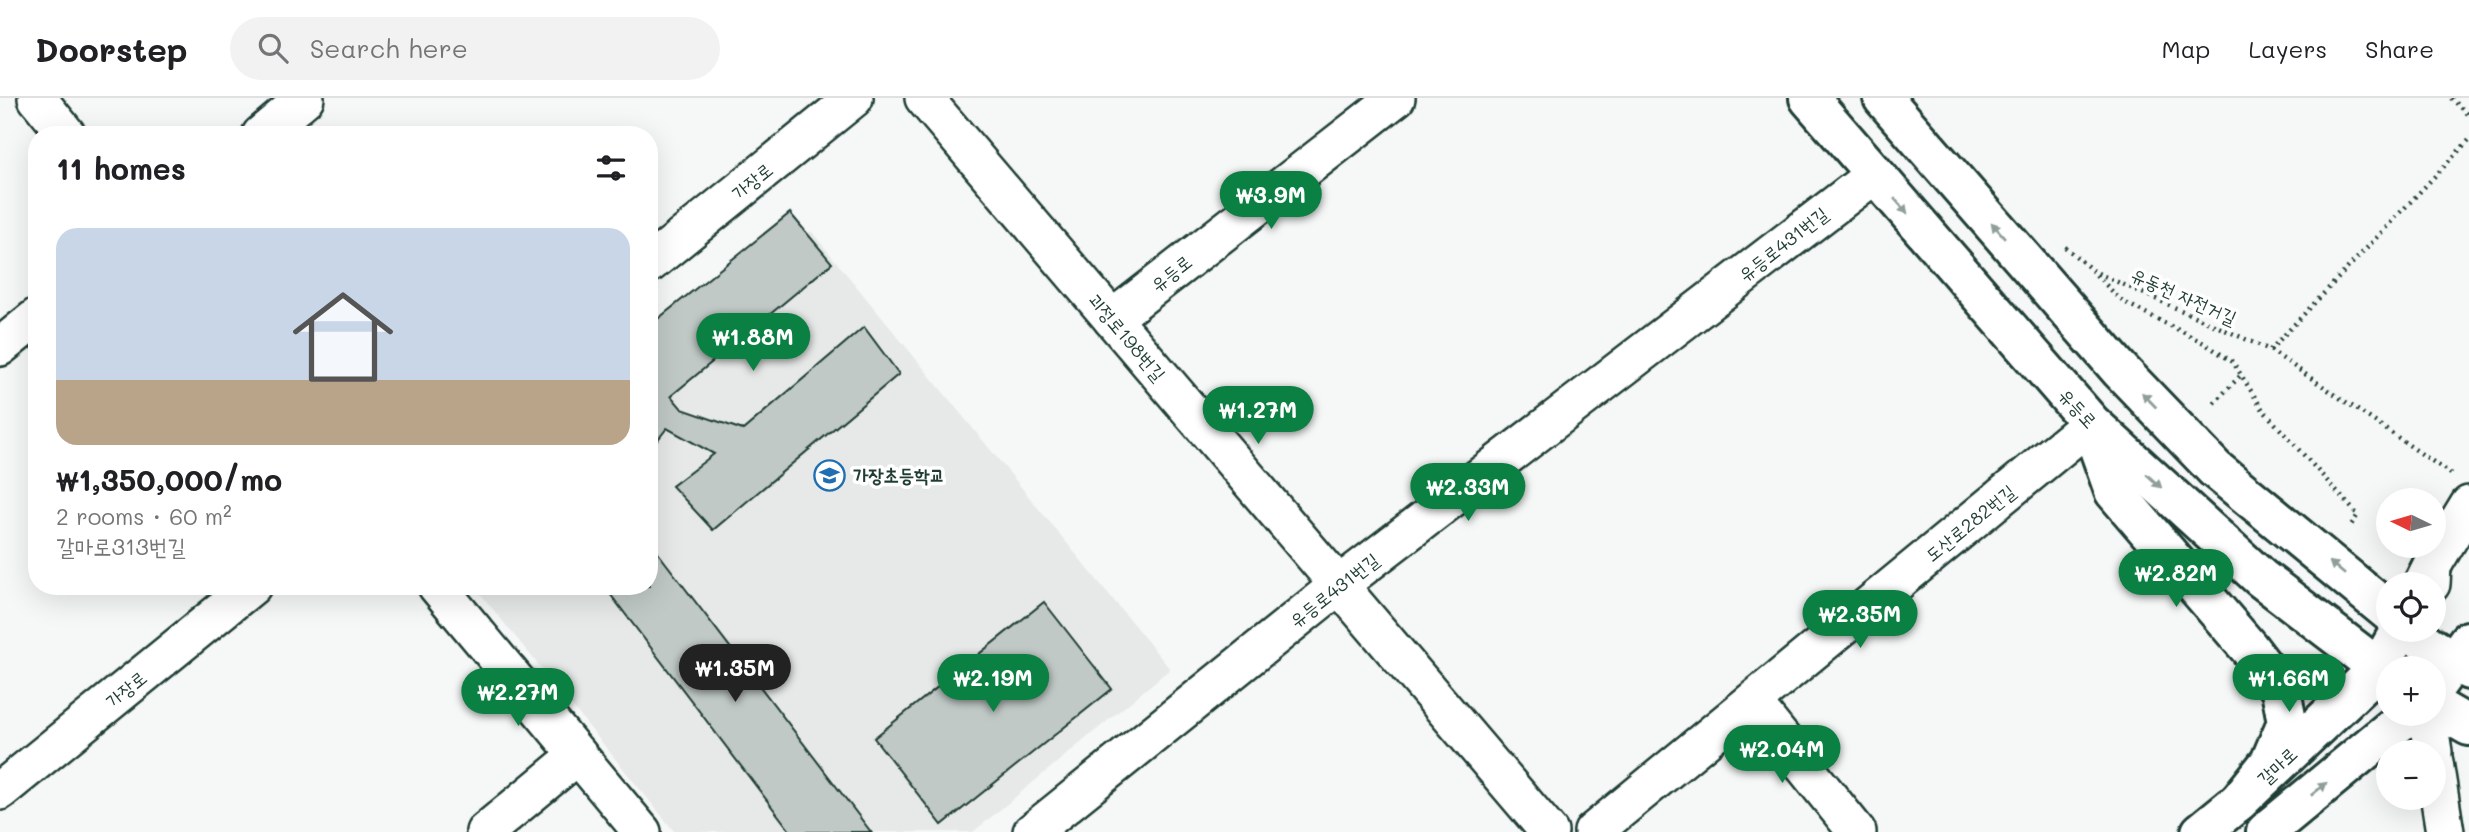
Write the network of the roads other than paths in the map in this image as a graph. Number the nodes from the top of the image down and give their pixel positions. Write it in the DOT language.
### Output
graph roads {
  1 [pos="37,98"];
  2 [pos="305,98"];
  3 [pos="854,98"];
  4 [pos="923,98"];
  5 [pos="1396,98"];
  6 [pos="1809,98"];
  7 [pos="1883,98"];
  8 [pos="59,126"];
  9 [pos="272,126"];
  10 [pos="1874,174"];
  11 [pos="658,257"];
  12 [pos="1112,319"];
  13 [pos="28,324"];
  14 [pos="0,347"];
  15 [pos="2091,423"];
  16 [pos="2464,492"];
  17 [pos="2431,572"];
  18 [pos="1339,585"];
  19 [pos="241,595"];
  20 [pos="445,595"];
  21 [pos="2376,601"];
  22 [pos="2376,667"];
  23 [pos="2376,680"];
  24 [pos="1752,702"];
  25 [pos="2446,713"];
  26 [pos="2394,726"];
  27 [pos="2469,726"];
  28 [pos="578,755"];
  29 [pos="0,791"];
  30 [pos="2239,801"];
  31 [pos="2442,810"];
  32 [pos="485,832"];
  33 [pos="642,832"];
  34 [pos="1032,832"];
  35 [pos="1549,832"];
  36 [pos="1593,832"];
  37 [pos="1857,832"];
  38 [pos="2201,832"];
  39 [pos="2266,832"];
  40 [pos="2445,832"];
  1 -- 8 [label="street"];
  2 -- 9 [label="street"];
  3 -- 11 [label="street, 가장로"];
  4 -- 12 [label="street, 괴정로198번길"];
  5 -- 12 [label="street, 유등로"];
  6 -- 10 [label="main road, 유등로"];
  21 -- 7 [label="main road, one-way"];
  10 -- 15 [label="main road, 유등로, one-way"];
  10 -- 18 [label="street, 유등로431번길"];
  12 -- 18 [label="street, 괴정로198번길"];
  13 -- 14 [label="street"];
  15 -- 22 [label="main road, 유등로, one-way"];
  15 -- 24 [label="street, 도산로282번길"];
  15 -- 30 [label="main road"];
  16 -- 17 [label="street"];
  18 -- 34 [label="street, 유등로431번길"];
  18 -- 35 [label="street, 괴정로198번길"];
  19 -- 29 [label="street, 가장로"];
  20 -- 28 [label="street"];
  23 -- 30 [label="main road, 갈마로"];
  24 -- 36 [label="street, 도산로282번길"];
  24 -- 37 [label="street"];
  25 -- 27 [label="main road"];
  39 -- 26 [label="main road, one-way"];
  28 -- 32 [label="street"];
  28 -- 33 [label="street"];
  30 -- 38 [label="main road, 갈마로"];
  31 -- 40 [label="street"];
}
